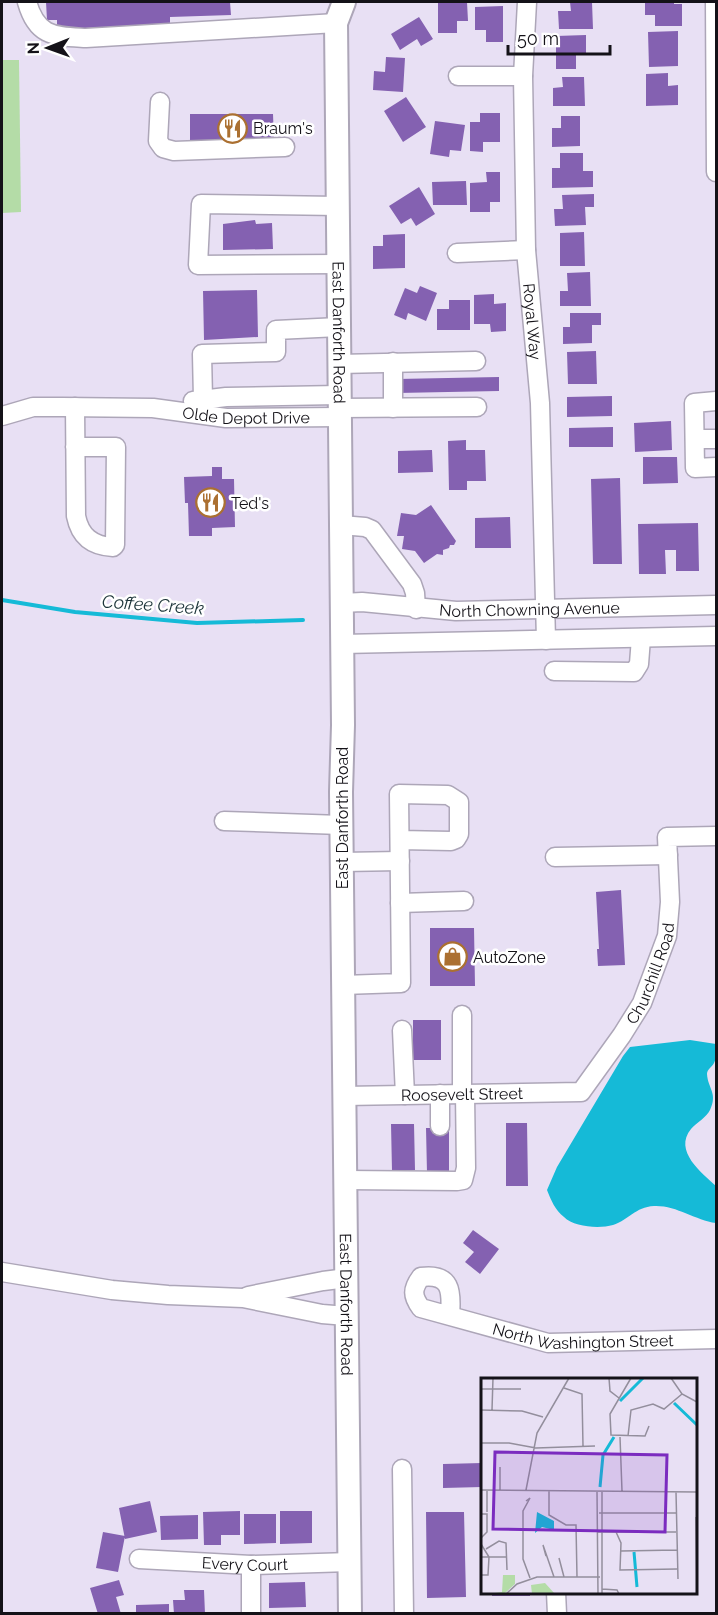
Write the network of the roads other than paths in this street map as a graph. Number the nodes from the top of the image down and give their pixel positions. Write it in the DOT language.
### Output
graph roads {
  1 [pos="27,2"];
  2 [pos="327,2"];
  3 [pos="344,2"];
  4 [pos="527,2"];
  5 [pos="715,2"];
  6 [pos="336,23"];
  7 [pos="458,76"];
  8 [pos="523,76"];
  9 [pos="160,102"];
  10 [pos="285,147"];
  11 [pos="717,172"];
  12 [pos="338,206"];
  13 [pos="526,250"];
  14 [pos="457,253"];
  15 [pos="339,264"];
  16 [pos="339,327"];
  17 [pos="476,361"];
  18 [pos="393,362"];
  19 [pos="339,364"];
  20 [pos="203,399"];
  21 [pos="717,401"];
  22 [pos="75,407"];
  23 [pos="340,407"];
  24 [pos="477,407"];
  25 [pos="153,408"];
  26 [pos="393,408"];
  27 [pos="2,416"];
  28 [pos="717,439"];
  29 [pos="695,440"];
  30 [pos="75,447"];
  31 [pos="717,467"];
  32 [pos="341,525"];
  33 [pos="342,603"];
  34 [pos="717,604"];
  35 [pos="416,609"];
  36 [pos="545,609"];
  37 [pos="717,636"];
  38 [pos="641,638"];
  39 [pos="546,640"];
  40 [pos="342,644"];
  41 [pos="554,671"];
  42 [pos="224,821"];
  43 [pos="341,825"];
  44 [pos="717,836"];
  45 [pos="400,840"];
  46 [pos="667,846"];
  47 [pos="555,857"];
  48 [pos="400,861"];
  49 [pos="342,862"];
  50 [pos="464,901"];
  51 [pos="400,903"];
  52 [pos="343,985"];
  53 [pos="462,1015"];
  54 [pos="402,1030"];
  55 [pos="581,1092"];
  56 [pos="440,1094"];
  57 [pos="463,1094"];
  58 [pos="405,1095"];
  59 [pos="344,1096"];
  60 [pos="440,1126"];
  61 [pos="345,1180"];
  62 [pos="2,1272"];
  63 [pos="347,1278"];
  64 [pos="243,1298"];
  65 [pos="450,1315"];
  66 [pos="347,1316"];
  67 [pos="717,1339"];
  68 [pos="402,1469"];
  69 [pos="139,1559"];
  70 [pos="350,1562"];
  71 [pos="251,1565"];
  72 [pos="556,1594"];
  73 [pos="251,1614"];
  74 [pos="350,1614"];
  75 [pos="404,1614"];
  76 [pos="556,1614"];
  1 -- 6 [label="street"];
  2 -- 6 [label="main road, East Danforth Road"];
  3 -- 6 [label="main road, East Danforth Road"];
  4 -- 8 [label="street, Royal Way"];
  5 -- 11 [label="street"];
  6 -- 12 [label="main road, East Danforth Road"];
  7 -- 8 [label="street"];
  8 -- 13 [label="street, Royal Way"];
  9 -- 10 [label="street"];
  12 -- 15 [label="main road, East Danforth Road"];
  12 -- 15 [label="street"];
  13 -- 14 [label="street"];
  13 -- 36 [label="street, Royal Way"];
  15 -- 16 [label="main road, East Danforth Road"];
  16 -- 19 [label="main road, East Danforth Road"];
  16 -- 20 [label="street"];
  17 -- 18 [label="street"];
  18 -- 19 [label="street"];
  18 -- 26 [label="street"];
  19 -- 23 [label="main road, East Danforth Road"];
  20 -- 23 [label="street, Olde Depot Drive"];
  20 -- 25 [label="street, Olde Depot Drive"];
  21 -- 29 [label="street"];
  22 -- 25 [label="street, Olde Depot Drive"];
  22 -- 27 [label="street, Olde Depot Drive"];
  22 -- 30 [label="street"];
  23 -- 25 [label="street, Olde Depot Drive"];
  23 -- 26 [label="street"];
  23 -- 32 [label="main road, East Danforth Road"];
  24 -- 26 [label="street"];
  28 -- 29 [label="street"];
  29 -- 31 [label="street"];
  30 -- 30 [label="street"];
  32 -- 33 [label="main road, East Danforth Road"];
  32 -- 35 [label="street"];
  33 -- 35 [label="street, North Chowning Avenue"];
  33 -- 40 [label="main road, East Danforth Road"];
  34 -- 36 [label="street, North Chowning Avenue"];
  35 -- 36 [label="street, North Chowning Avenue"];
  36 -- 39 [label="street, Royal Way"];
  37 -- 38 [label="street, North Chowning Avenue"];
  38 -- 39 [label="street, North Chowning Avenue"];
  38 -- 41 [label="street"];
  39 -- 40 [label="street, North Chowning Avenue"];
  40 -- 43 [label="main road, East Danforth Road"];
  42 -- 43 [label="street"];
  43 -- 49 [label="main road, East Danforth Road"];
  44 -- 46 [label="street"];
  45 -- 48 [label="street"];
  46 -- 47 [label="street"];
  46 -- 55 [label="street, Churchill Road"];
  48 -- 49 [label="street"];
  48 -- 51 [label="street"];
  49 -- 52 [label="main road, East Danforth Road"];
  50 -- 51 [label="street"];
  51 -- 52 [label="street"];
  52 -- 59 [label="main road, East Danforth Road"];
  53 -- 57 [label="street"];
  54 -- 58 [label="street"];
  55 -- 57 [label="street, Roosevelt Street"];
  56 -- 57 [label="street, Roosevelt Street"];
  56 -- 58 [label="street, Roosevelt Street"];
  56 -- 60 [label="street"];
  57 -- 61 [label="street"];
  58 -- 59 [label="street, Roosevelt Street"];
  59 -- 61 [label="main road, East Danforth Road"];
  61 -- 63 [label="main road, East Danforth Road"];
  62 -- 64 [label="street"];
  63 -- 64 [label="street"];
  63 -- 66 [label="main road, East Danforth Road"];
  64 -- 66 [label="street"];
  65 -- 67 [label="street, North Washington Street"];
  66 -- 70 [label="main road, East Danforth Road"];
  68 -- 75 [label="street"];
  69 -- 71 [label="street, Every Court"];
  70 -- 71 [label="street, Every Court"];
  70 -- 74 [label="main road, East Danforth Road"];
  71 -- 73 [label="street"];
  72 -- 76 [label="street"];
}
